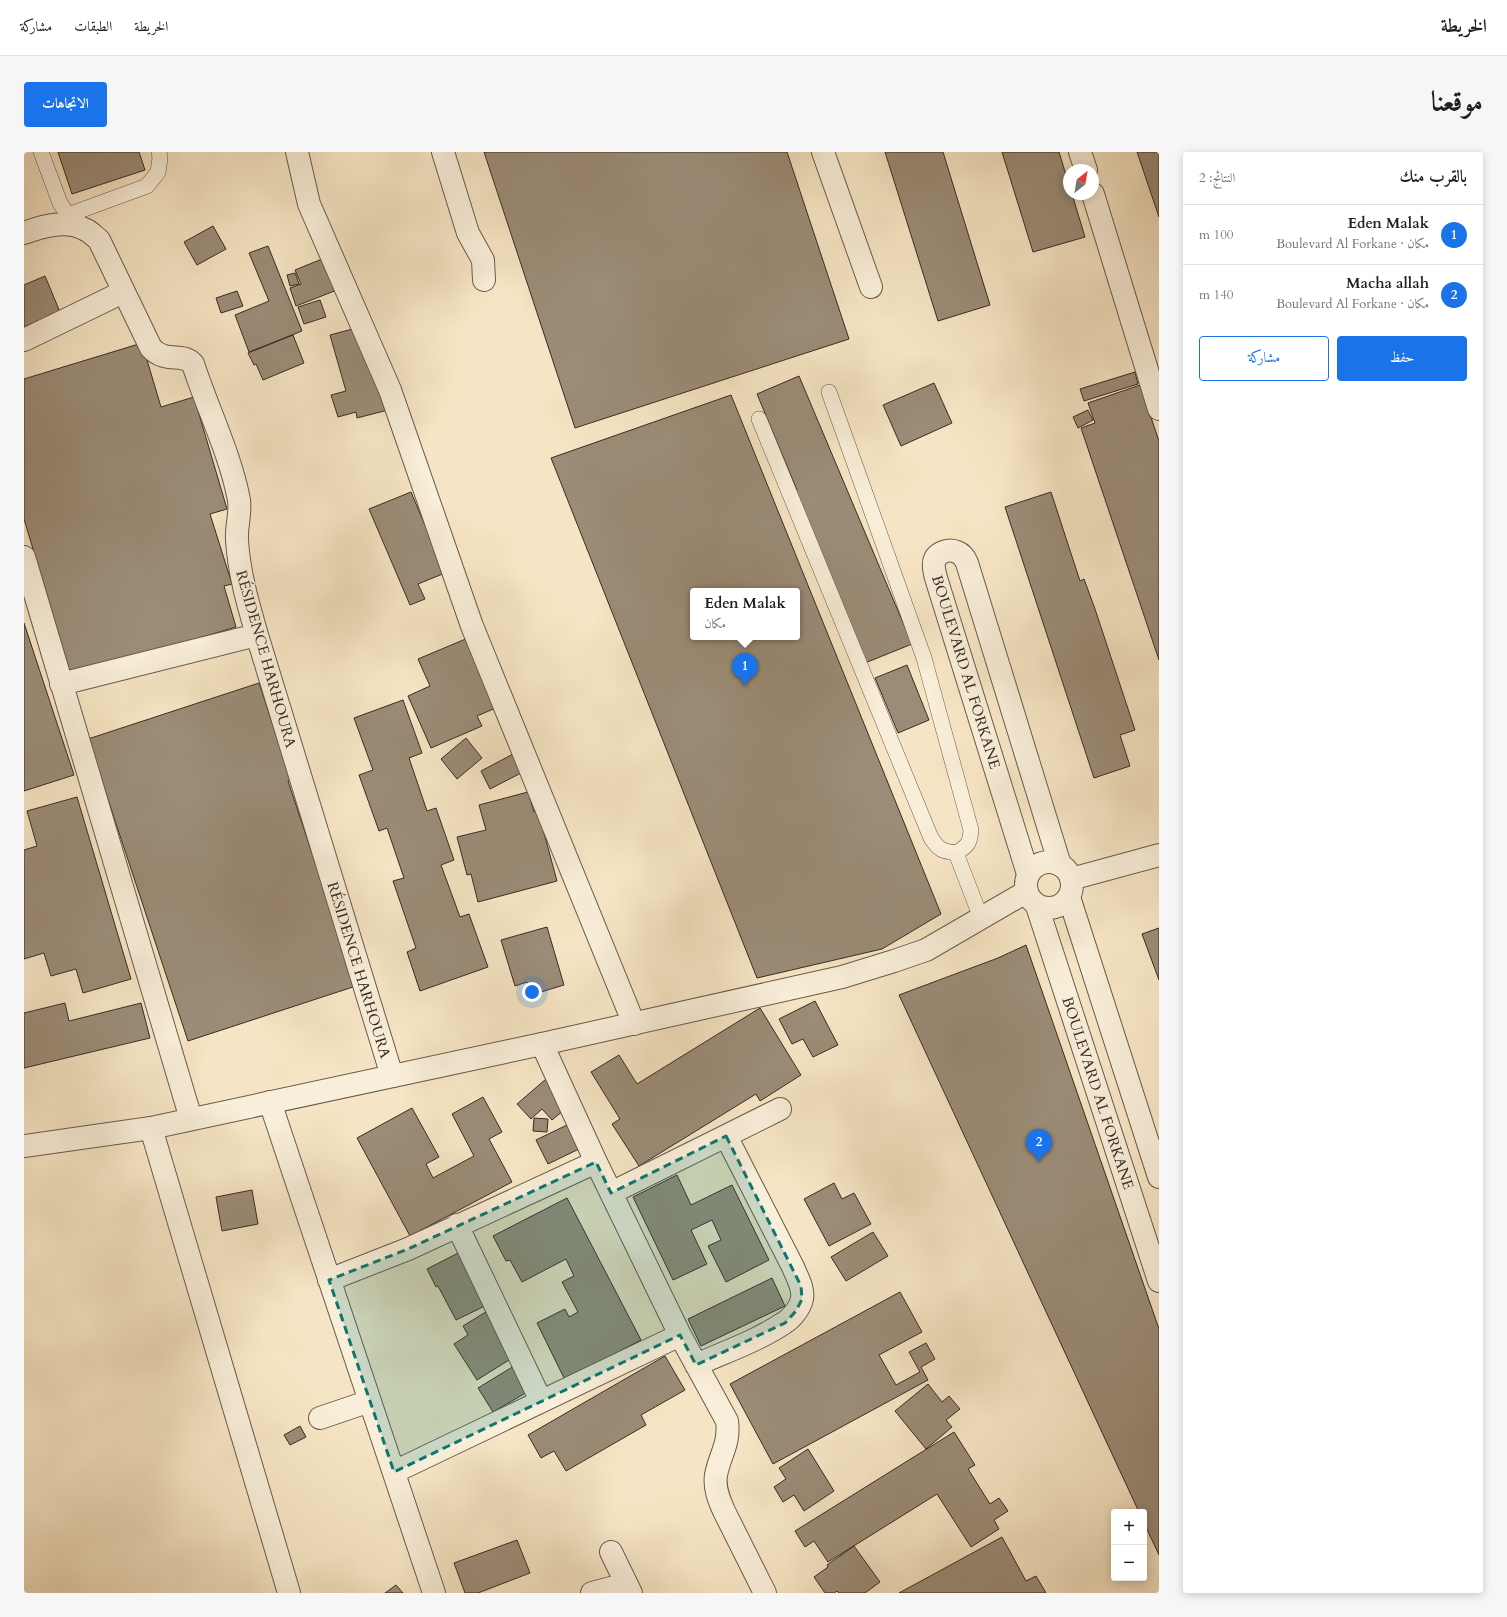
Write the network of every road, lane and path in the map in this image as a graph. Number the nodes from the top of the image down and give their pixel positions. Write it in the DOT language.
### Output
graph roads {
  1 [pos="41,152"];
  2 [pos="159,152"];
  3 [pos="297,152"];
  4 [pos="443,152"];
  5 [pos="823,152"];
  6 [pos="1080,152"];
  7 [pos="1084,164"];
  8 [pos="1095,200"];
  9 [pos="67,220"];
  10 [pos="24,233"];
  11 [pos="484,280"];
  12 [pos="871,287"];
  13 [pos="122,292"];
  14 [pos="24,340"];
  15 [pos="1151,357"];
  16 [pos="828,392"];
  17 [pos="1159,409"];
  18 [pos="759,419"];
  19 [pos="24,557"];
  20 [pos="257,635"];
  21 [pos="61,684"];
  22 [pos="956,853"];
  23 [pos="1159,855"];
  24 [pos="1067,880"];
  25 [pos="1031,891"];
  26 [pos="981,918"];
  27 [pos="634,1024"];
  28 [pos="542,1044"];
  29 [pos="392,1076"];
  30 [pos="270,1102"];
  31 [pos="780,1109"];
  32 [pos="191,1119"];
  33 [pos="151,1128"];
  34 [pos="726,1136"];
  35 [pos="24,1146"];
  36 [pos="596,1162"];
  37 [pos="1159,1177"];
  38 [pos="611,1193"];
  39 [pos="457,1225"];
  40 [pos="329,1280"];
  41 [pos="1159,1281"];
  42 [pos="680,1335"];
  43 [pos="696,1365"];
  44 [pos="370,1401"];
  45 [pos="541,1401"];
  46 [pos="320,1418"];
  47 [pos="394,1472"];
  48 [pos="610,1552"];
  49 [pos="629,1588"];
  50 [pos="289,1593"];
  51 [pos="434,1593"];
  52 [pos="592,1593"];
  53 [pos="765,1593"];
  1 -- 9 [label="lane"];
  2 -- 9 [label="lane"];
  3 -- 27 [label="street"];
  4 -- 11 [label="street"];
  5 -- 12 [label="street"];
  6 -- 7 [label="street"];
  8 -- 15 [label="street"];
  9 -- 10 [label="street, RÉSIDENCE HARHOURA"];
  9 -- 13 [label="street, RÉSIDENCE HARHOURA"];
  13 -- 14 [label="street"];
  13 -- 20 [label="street, RÉSIDENCE HARHOURA"];
  15 -- 17 [label="street"];
  16 -- 22 [label="lane"];
  18 -- 22 [label="lane"];
  19 -- 21 [label="street"];
  20 -- 21 [label="street"];
  20 -- 29 [label="street, RÉSIDENCE HARHOURA"];
  21 -- 32 [label="street"];
  22 -- 26 [label="lane"];
  23 -- 24 [label="street"];
  24 -- 25 [label="street"];
  24 -- 25 [label="street"];
  24 -- 25 [label="street, BOULEVARD AL FORKANE"];
  24 -- 37 [label="street, BOULEVARD AL FORKANE"];
  25 -- 26 [label="street"];
  25 -- 41 [label="street, BOULEVARD AL FORKANE"];
  26 -- 27 [label="street"];
  27 -- 28 [label="street"];
  28 -- 29 [label="street"];
  28 -- 36 [label="street"];
  29 -- 30 [label="street"];
  30 -- 32 [label="street"];
  30 -- 40 [label="street"];
  31 -- 34 [label="street"];
  32 -- 33 [label="street"];
  33 -- 35 [label="street"];
  33 -- 50 [label="street"];
  34 -- 38 [label="street"];
  34 -- 43 [label="street"];
  36 -- 38 [label="street"];
  36 -- 39 [label="street"];
  38 -- 42 [label="street"];
  39 -- 40 [label="street"];
  39 -- 45 [label="street"];
  40 -- 44 [label="street"];
  42 -- 43 [label="street"];
  42 -- 45 [label="street"];
  43 -- 53 [label="street"];
  44 -- 46 [label="street"];
  44 -- 47 [label="street"];
  45 -- 47 [label="street"];
  47 -- 51 [label="street"];
  48 -- 49 [label="street"];
  49 -- 52 [label="street"];
}
